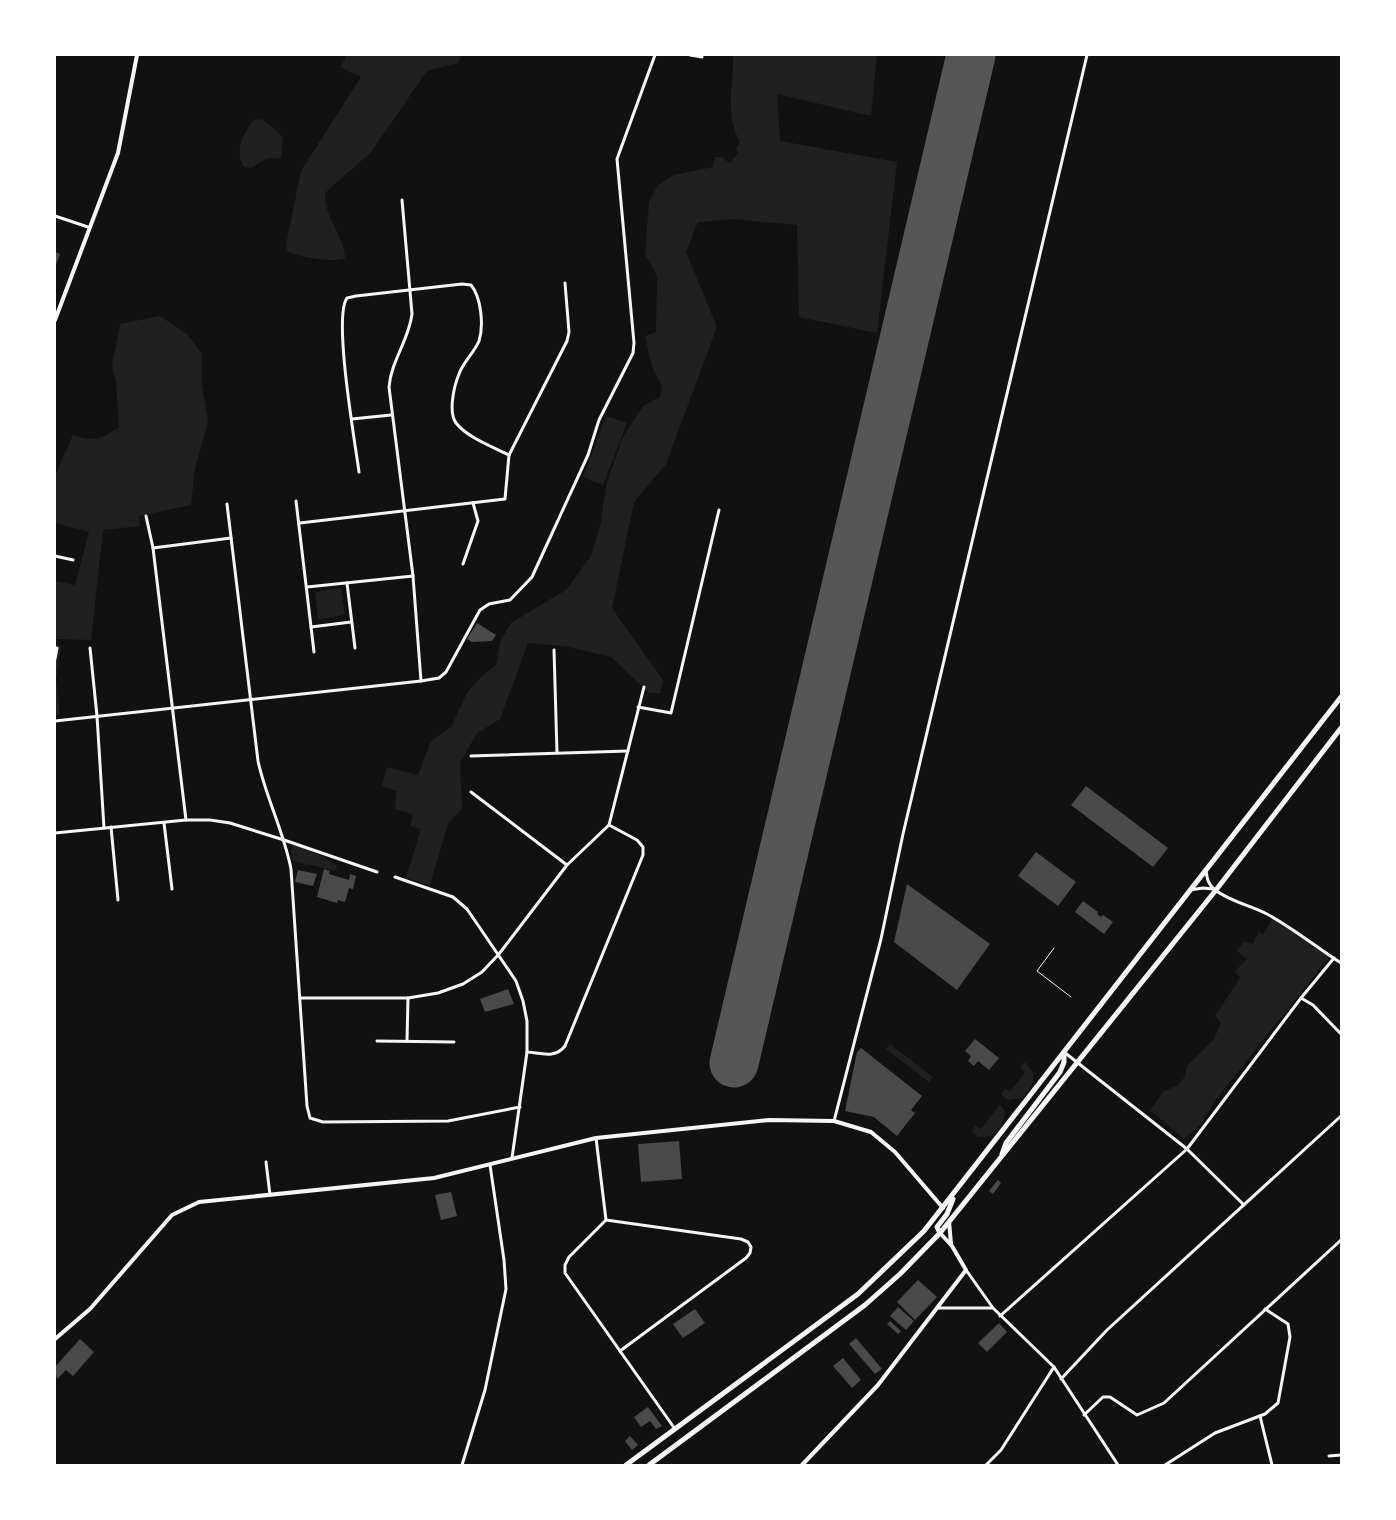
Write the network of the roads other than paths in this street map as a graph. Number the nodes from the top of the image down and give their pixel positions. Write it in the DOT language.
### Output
graph roads {
  1 [pos="137,55"];
  2 [pos="655,55"];
  3 [pos="690,55"];
  4 [pos="1087,55"];
  5 [pos="702,57"];
  6 [pos="402,200"];
  7 [pos="55,216"];
  8 [pos="88,227"];
  9 [pos="565,283"];
  10 [pos="410,291"];
  11 [pos="55,320"];
  12 [pos="391,415"];
  13 [pos="352,419"];
  14 [pos="509,455"];
  15 [pos="359,472"];
  16 [pos="296,502"];
  17 [pos="473,503"];
  18 [pos="227,504"];
  19 [pos="719,510"];
  20 [pos="405,512"];
  21 [pos="146,516"];
  22 [pos="300,523"];
  23 [pos="231,538"];
  24 [pos="153,548"];
  25 [pos="55,556"];
  26 [pos="73,560"];
  27 [pos="463,564"];
  28 [pos="413,576"];
  29 [pos="347,583"];
  30 [pos="307,588"];
  31 [pos="351,622"];
  32 [pos="311,627"];
  33 [pos="57,648"];
  34 [pos="90,648"];
  35 [pos="355,648"];
  36 [pos="554,650"];
  37 [pos="314,652"];
  38 [pos="55,659"];
  39 [pos="422,681"];
  40 [pos="644,687"];
  41 [pos="1341,697"];
  42 [pos="249,699"];
  43 [pos="173,707"];
  44 [pos="638,707"];
  45 [pos="97,716"];
  46 [pos="55,721"];
  47 [pos="1341,728"];
  48 [pos="628,751"];
  49 [pos="557,753"];
  50 [pos="471,756"];
  51 [pos="471,792"];
  52 [pos="186,820"];
  53 [pos="164,823"];
  54 [pos="609,825"];
  55 [pos="111,827"];
  56 [pos="104,828"];
  57 [pos="55,833"];
  58 [pos="284,840"];
  59 [pos="567,865"];
  60 [pos="1206,869"];
  61 [pos="377,872"];
  62 [pos="395,877"];
  63 [pos="172,889"];
  64 [pos="1190,890"];
  65 [pos="1216,890"];
  66 [pos="118,900"];
  67 [pos="1054,948"];
  68 [pos="499,954"];
  69 [pos="1334,958"];
  70 [pos="1341,963"];
  71 [pos="1071,997"];
  72 [pos="300,998"];
  73 [pos="408,998"];
  74 [pos="1301,998"];
  75 [pos="1341,1034"];
  76 [pos="377,1041"];
  77 [pos="407,1041"];
  78 [pos="454,1042"];
  79 [pos="527,1052"];
  80 [pos="1064,1052"];
  81 [pos="1077,1062"];
  82 [pos="520,1107"];
  83 [pos="1341,1116"];
  84 [pos="834,1122"];
  85 [pos="596,1138"];
  86 [pos="1187,1149"];
  87 [pos="1002,1154"];
  88 [pos="512,1158"];
  89 [pos="266,1162"];
  90 [pos="490,1165"];
  91 [pos="954,1194"];
  92 [pos="270,1195"];
  93 [pos="1244,1205"];
  94 [pos="943,1208"];
  95 [pos="606,1220"];
  96 [pos="949,1222"];
  97 [pos="940,1233"];
  98 [pos="1341,1240"];
  99 [pos="952,1246"];
  100 [pos="966,1270"];
  101 [pos="938,1308"];
  102 [pos="993,1308"];
  103 [pos="1265,1309"];
  104 [pos="1000,1316"];
  105 [pos="55,1340"];
  106 [pos="620,1351"];
  107 [pos="1054,1367"];
  108 [pos="1061,1379"];
  109 [pos="1084,1415"];
  110 [pos="1260,1416"];
  111 [pos="676,1429"];
  112 [pos="1341,1455"];
  113 [pos="1329,1456"];
  114 [pos="462,1465"];
  115 [pos="626,1465"];
  116 [pos="650,1465"];
  117 [pos="802,1465"];
  118 [pos="986,1465"];
  119 [pos="1118,1465"];
  120 [pos="1165,1465"];
  121 [pos="1272,1465"];
  1 -- 8 [label="street"];
  2 -- 39 [label="street"];
  3 -- 5 [label="street"];
  4 -- 84 [label="street"];
  6 -- 10 [label="street"];
  7 -- 8 [label="street"];
  8 -- 11 [label="street"];
  9 -- 14 [label="street"];
  10 -- 12 [label="street"];
  10 -- 13 [label="street"];
  10 -- 14 [label="street"];
  12 -- 13 [label="street"];
  12 -- 20 [label="street"];
  13 -- 15 [label="street"];
  14 -- 17 [label="street"];
  16 -- 22 [label="street"];
  17 -- 20 [label="street"];
  17 -- 27 [label="street"];
  18 -- 23 [label="street"];
  19 -- 44 [label="street"];
  20 -- 22 [label="street"];
  20 -- 28 [label="street"];
  21 -- 24 [label="street"];
  22 -- 30 [label="street"];
  23 -- 24 [label="street"];
  23 -- 42 [label="street"];
  24 -- 43 [label="street"];
  25 -- 26 [label="street"];
  28 -- 29 [label="street"];
  28 -- 39 [label="street"];
  29 -- 30 [label="street"];
  29 -- 31 [label="street"];
  30 -- 32 [label="street"];
  31 -- 32 [label="street"];
  31 -- 35 [label="street"];
  32 -- 37 [label="street"];
  33 -- 38 [label="street"];
  34 -- 45 [label="street"];
  36 -- 49 [label="street"];
  39 -- 42 [label="street"];
  40 -- 44 [label="street"];
  41 -- 60 [label="highway"];
  42 -- 43 [label="street"];
  42 -- 58 [label="street"];
  43 -- 45 [label="street"];
  43 -- 52 [label="street"];
  44 -- 48 [label="street"];
  45 -- 46 [label="street"];
  45 -- 56 [label="street"];
  47 -- 65 [label="highway"];
  48 -- 49 [label="street"];
  48 -- 54 [label="street"];
  49 -- 50 [label="street"];
  51 -- 59 [label="street"];
  52 -- 53 [label="street"];
  52 -- 58 [label="street"];
  53 -- 55 [label="street"];
  53 -- 63 [label="street"];
  54 -- 59 [label="street"];
  54 -- 79 [label="street"];
  55 -- 56 [label="street"];
  55 -- 66 [label="street"];
  56 -- 57 [label="street"];
  58 -- 61 [label="street"];
  58 -- 72 [label="street"];
  59 -- 68 [label="street"];
  60 -- 64 [label="highway"];
  60 -- 65 [label="street"];
  62 -- 68 [label="street"];
  64 -- 65 [label="street"];
  64 -- 80 [label="highway"];
  65 -- 69 [label="street"];
  65 -- 81 [label="highway"];
  67 -- 71 [label="lane"];
  68 -- 73 [label="street"];
  68 -- 79 [label="street"];
  69 -- 70 [label="street"];
  69 -- 74 [label="street"];
  72 -- 73 [label="street"];
  72 -- 82 [label="street"];
  73 -- 77 [label="street"];
  74 -- 75 [label="street"];
  74 -- 86 [label="street"];
  76 -- 77 [label="street"];
  77 -- 78 [label="street"];
  79 -- 82 [label="street"];
  80 -- 81 [label="street"];
  80 -- 87 [label="highway"];
  80 -- 91 [label="highway"];
  81 -- 86 [label="street"];
  81 -- 87 [label="highway"];
  82 -- 88 [label="street"];
  83 -- 93 [label="street"];
  84 -- 85 [label="street"];
  84 -- 94 [label="street"];
  85 -- 88 [label="street"];
  85 -- 95 [label="street"];
  86 -- 93 [label="street"];
  86 -- 104 [label="street"];
  87 -- 96 [label="highway"];
  88 -- 90 [label="street"];
  89 -- 92 [label="street"];
  90 -- 92 [label="street"];
  90 -- 114 [label="street"];
  91 -- 94 [label="highway"];
  91 -- 97 [label="highway"];
  92 -- 105 [label="street"];
  93 -- 108 [label="street"];
  94 -- 111 [label="highway"];
  95 -- 106 [label="street"];
  95 -- 106 [label="street"];
  96 -- 97 [label="highway"];
  96 -- 99 [label="street"];
  97 -- 99 [label="street"];
  97 -- 116 [label="highway"];
  98 -- 103 [label="street"];
  99 -- 100 [label="street"];
  100 -- 101 [label="street"];
  100 -- 102 [label="street"];
  101 -- 102 [label="street"];
  101 -- 117 [label="street"];
  102 -- 104 [label="street"];
  103 -- 109 [label="street"];
  103 -- 110 [label="street"];
  104 -- 107 [label="street"];
  106 -- 111 [label="street"];
  107 -- 108 [label="street"];
  107 -- 118 [label="street"];
  108 -- 109 [label="street"];
  109 -- 119 [label="street"];
  110 -- 120 [label="street"];
  110 -- 121 [label="street"];
  111 -- 115 [label="highway"];
  112 -- 113 [label="street"];
}
